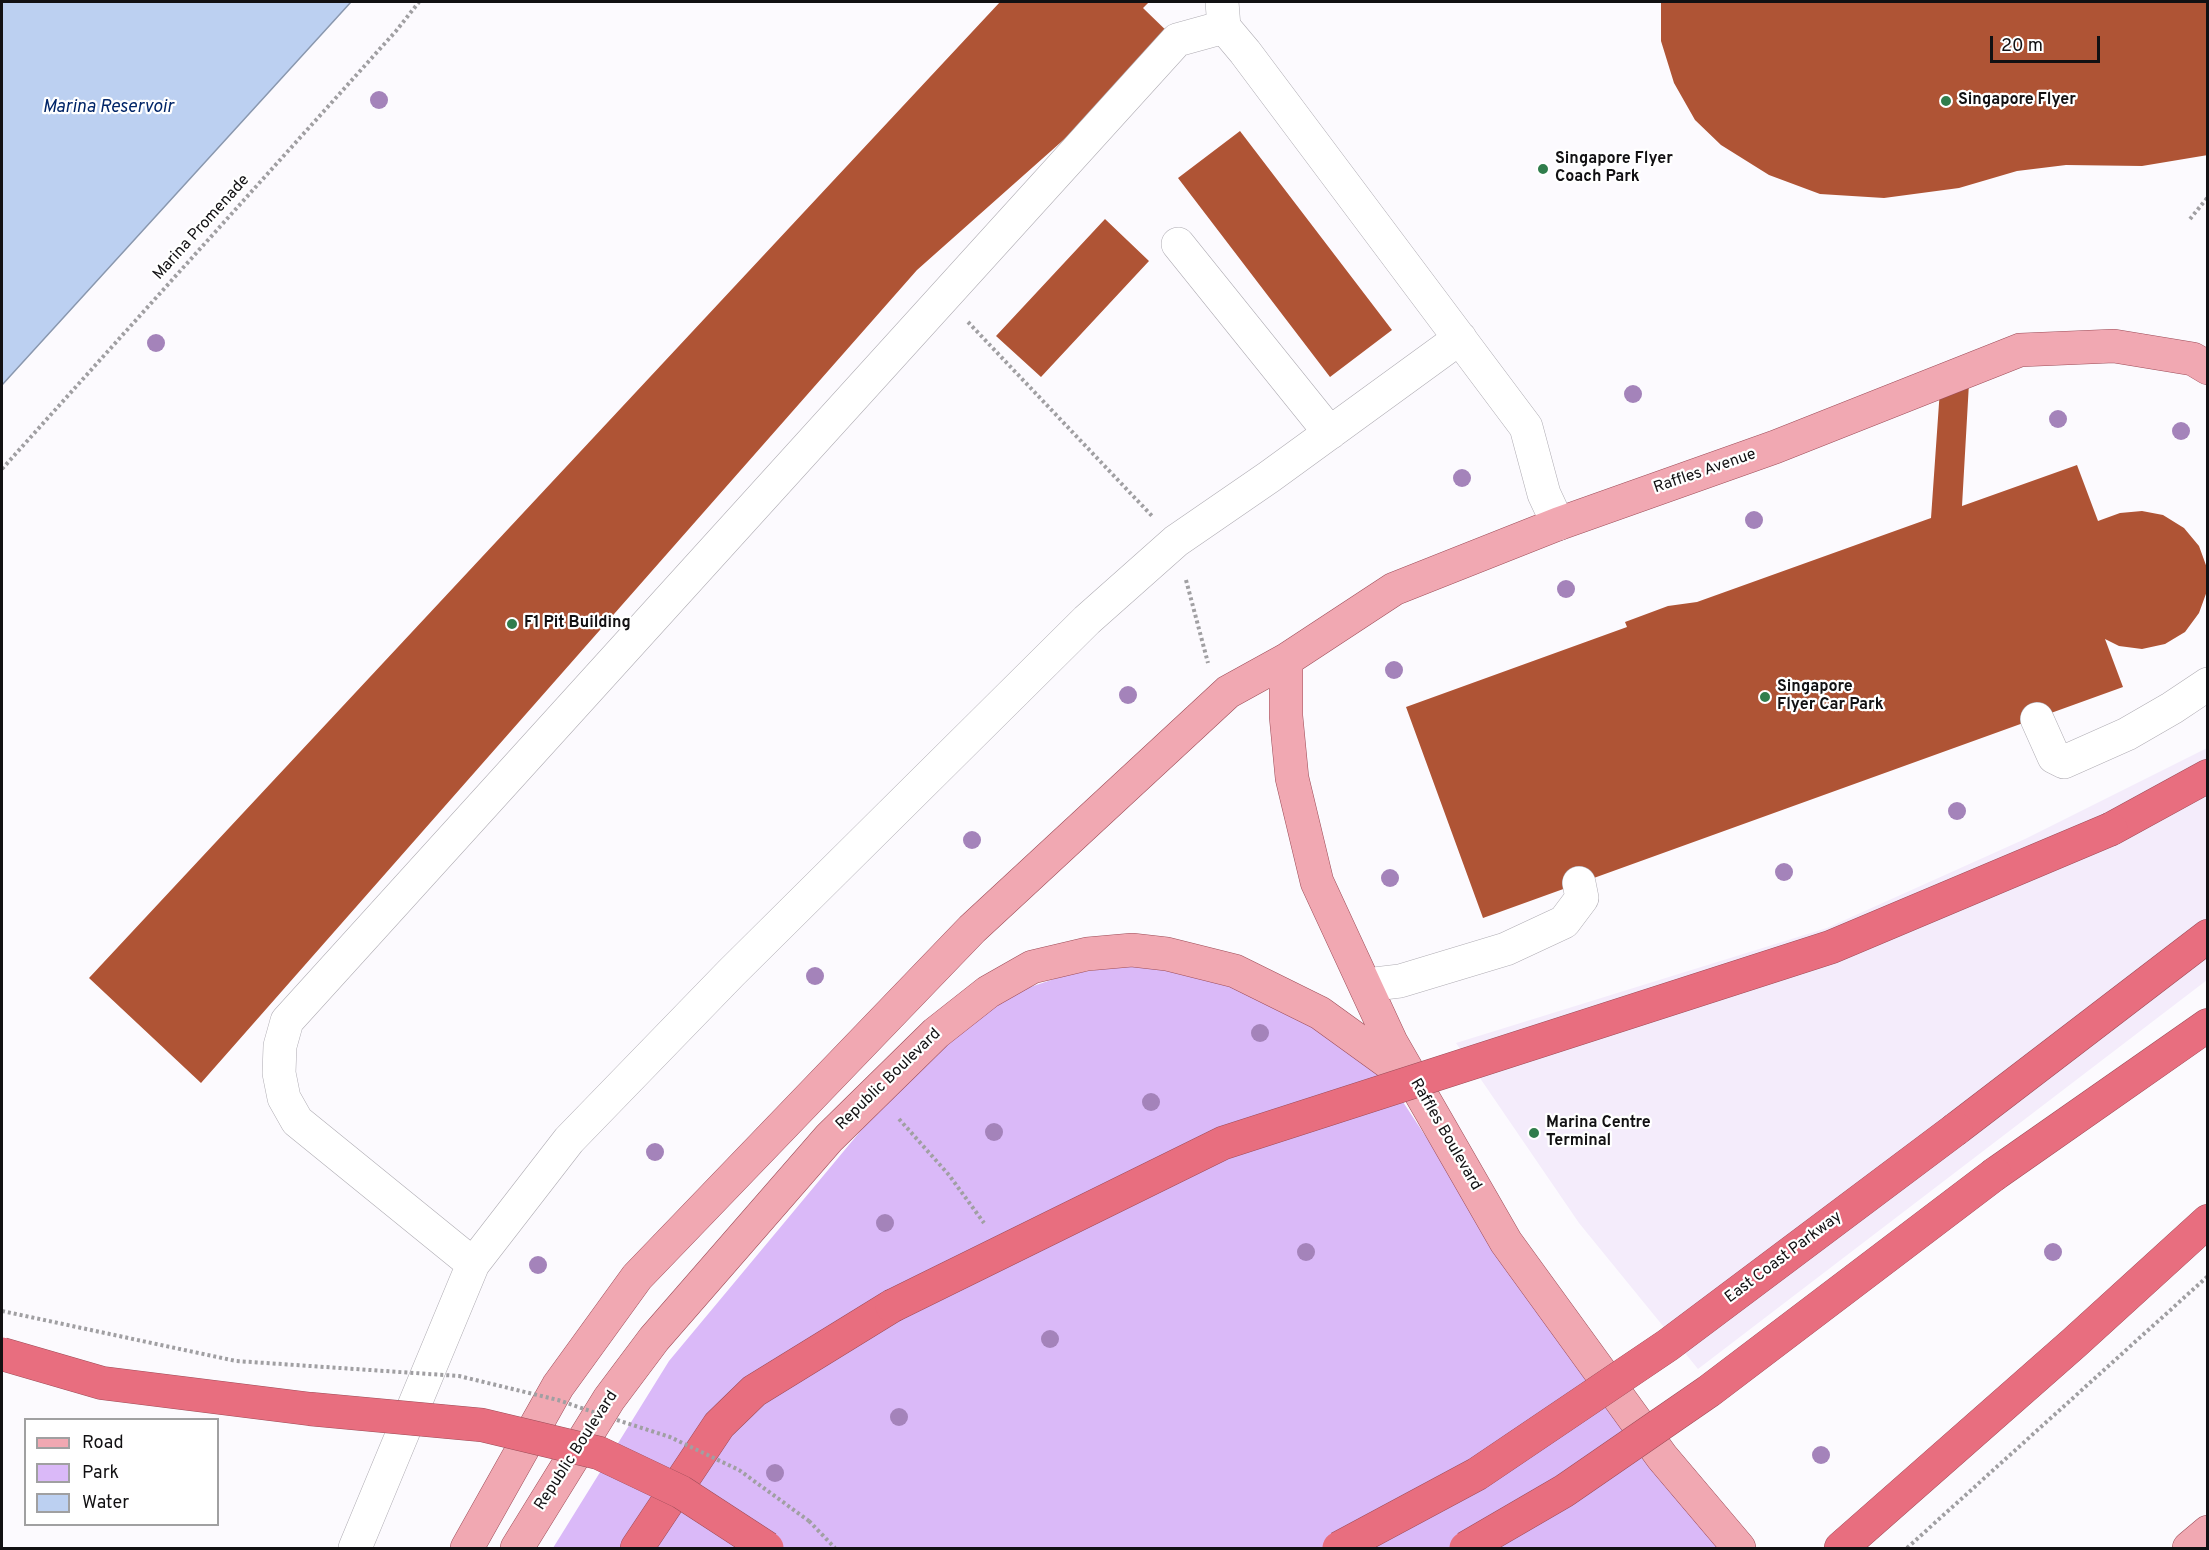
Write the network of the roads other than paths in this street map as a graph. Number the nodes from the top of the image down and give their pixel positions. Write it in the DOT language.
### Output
graph roads {
  1 [pos="1223,14"];
  2 [pos="1178,244"];
  3 [pos="1460,338"];
  4 [pos="2208,368"];
  5 [pos="1330,433"];
  6 [pos="1557,524"];
  7 [pos="1286,660"];
  8 [pos="2208,684"];
  9 [pos="2037,719"];
  10 [pos="2208,776"];
  11 [pos="1579,883"];
  12 [pos="2208,936"];
  13 [pos="1366,985"];
  14 [pos="2208,1025"];
  15 [pos="1414,1081"];
  16 [pos="2208,1221"];
  17 [pos="473,1264"];
  18 [pos="2,1354"];
  19 [pos="2208,1532"];
  20 [pos="355,1548"];
  21 [pos="466,1548"];
  22 [pos="516,1548"];
  23 [pos="637,1548"];
  24 [pos="767,1548"];
  25 [pos="1339,1548"];
  26 [pos="1466,1548"];
  27 [pos="1739,1548"];
  28 [pos="1841,1548"];
  29 [pos="2189,1548"];
  1 -- 3 [label="lane"];
  1 -- 17 [label="lane"];
  2 -- 5 [label="lane"];
  3 -- 5 [label="lane"];
  3 -- 6 [label="lane"];
  4 -- 6 [label="main road, Raffles Avenue"];
  5 -- 17 [label="lane"];
  6 -- 7 [label="main road, Raffles Avenue"];
  7 -- 13 [label="main road, Raffles Boulevard"];
  7 -- 21 [label="main road, Raffles Avenue"];
  8 -- 9 [label="lane"];
  10 -- 23 [label="highway, bridge"];
  11 -- 13 [label="lane"];
  12 -- 25 [label="highway, East Coast Parkway, bridge"];
  13 -- 15 [label="main road, Raffles Boulevard"];
  14 -- 26 [label="highway, bridge"];
  15 -- 22 [label="main road, Republic Boulevard"];
  15 -- 27 [label="main road, Raffles Boulevard"];
  16 -- 28 [label="highway"];
  17 -- 20 [label="lane"];
  18 -- 24 [label="highway, bridge"];
  19 -- 29 [label="main road"];
}
